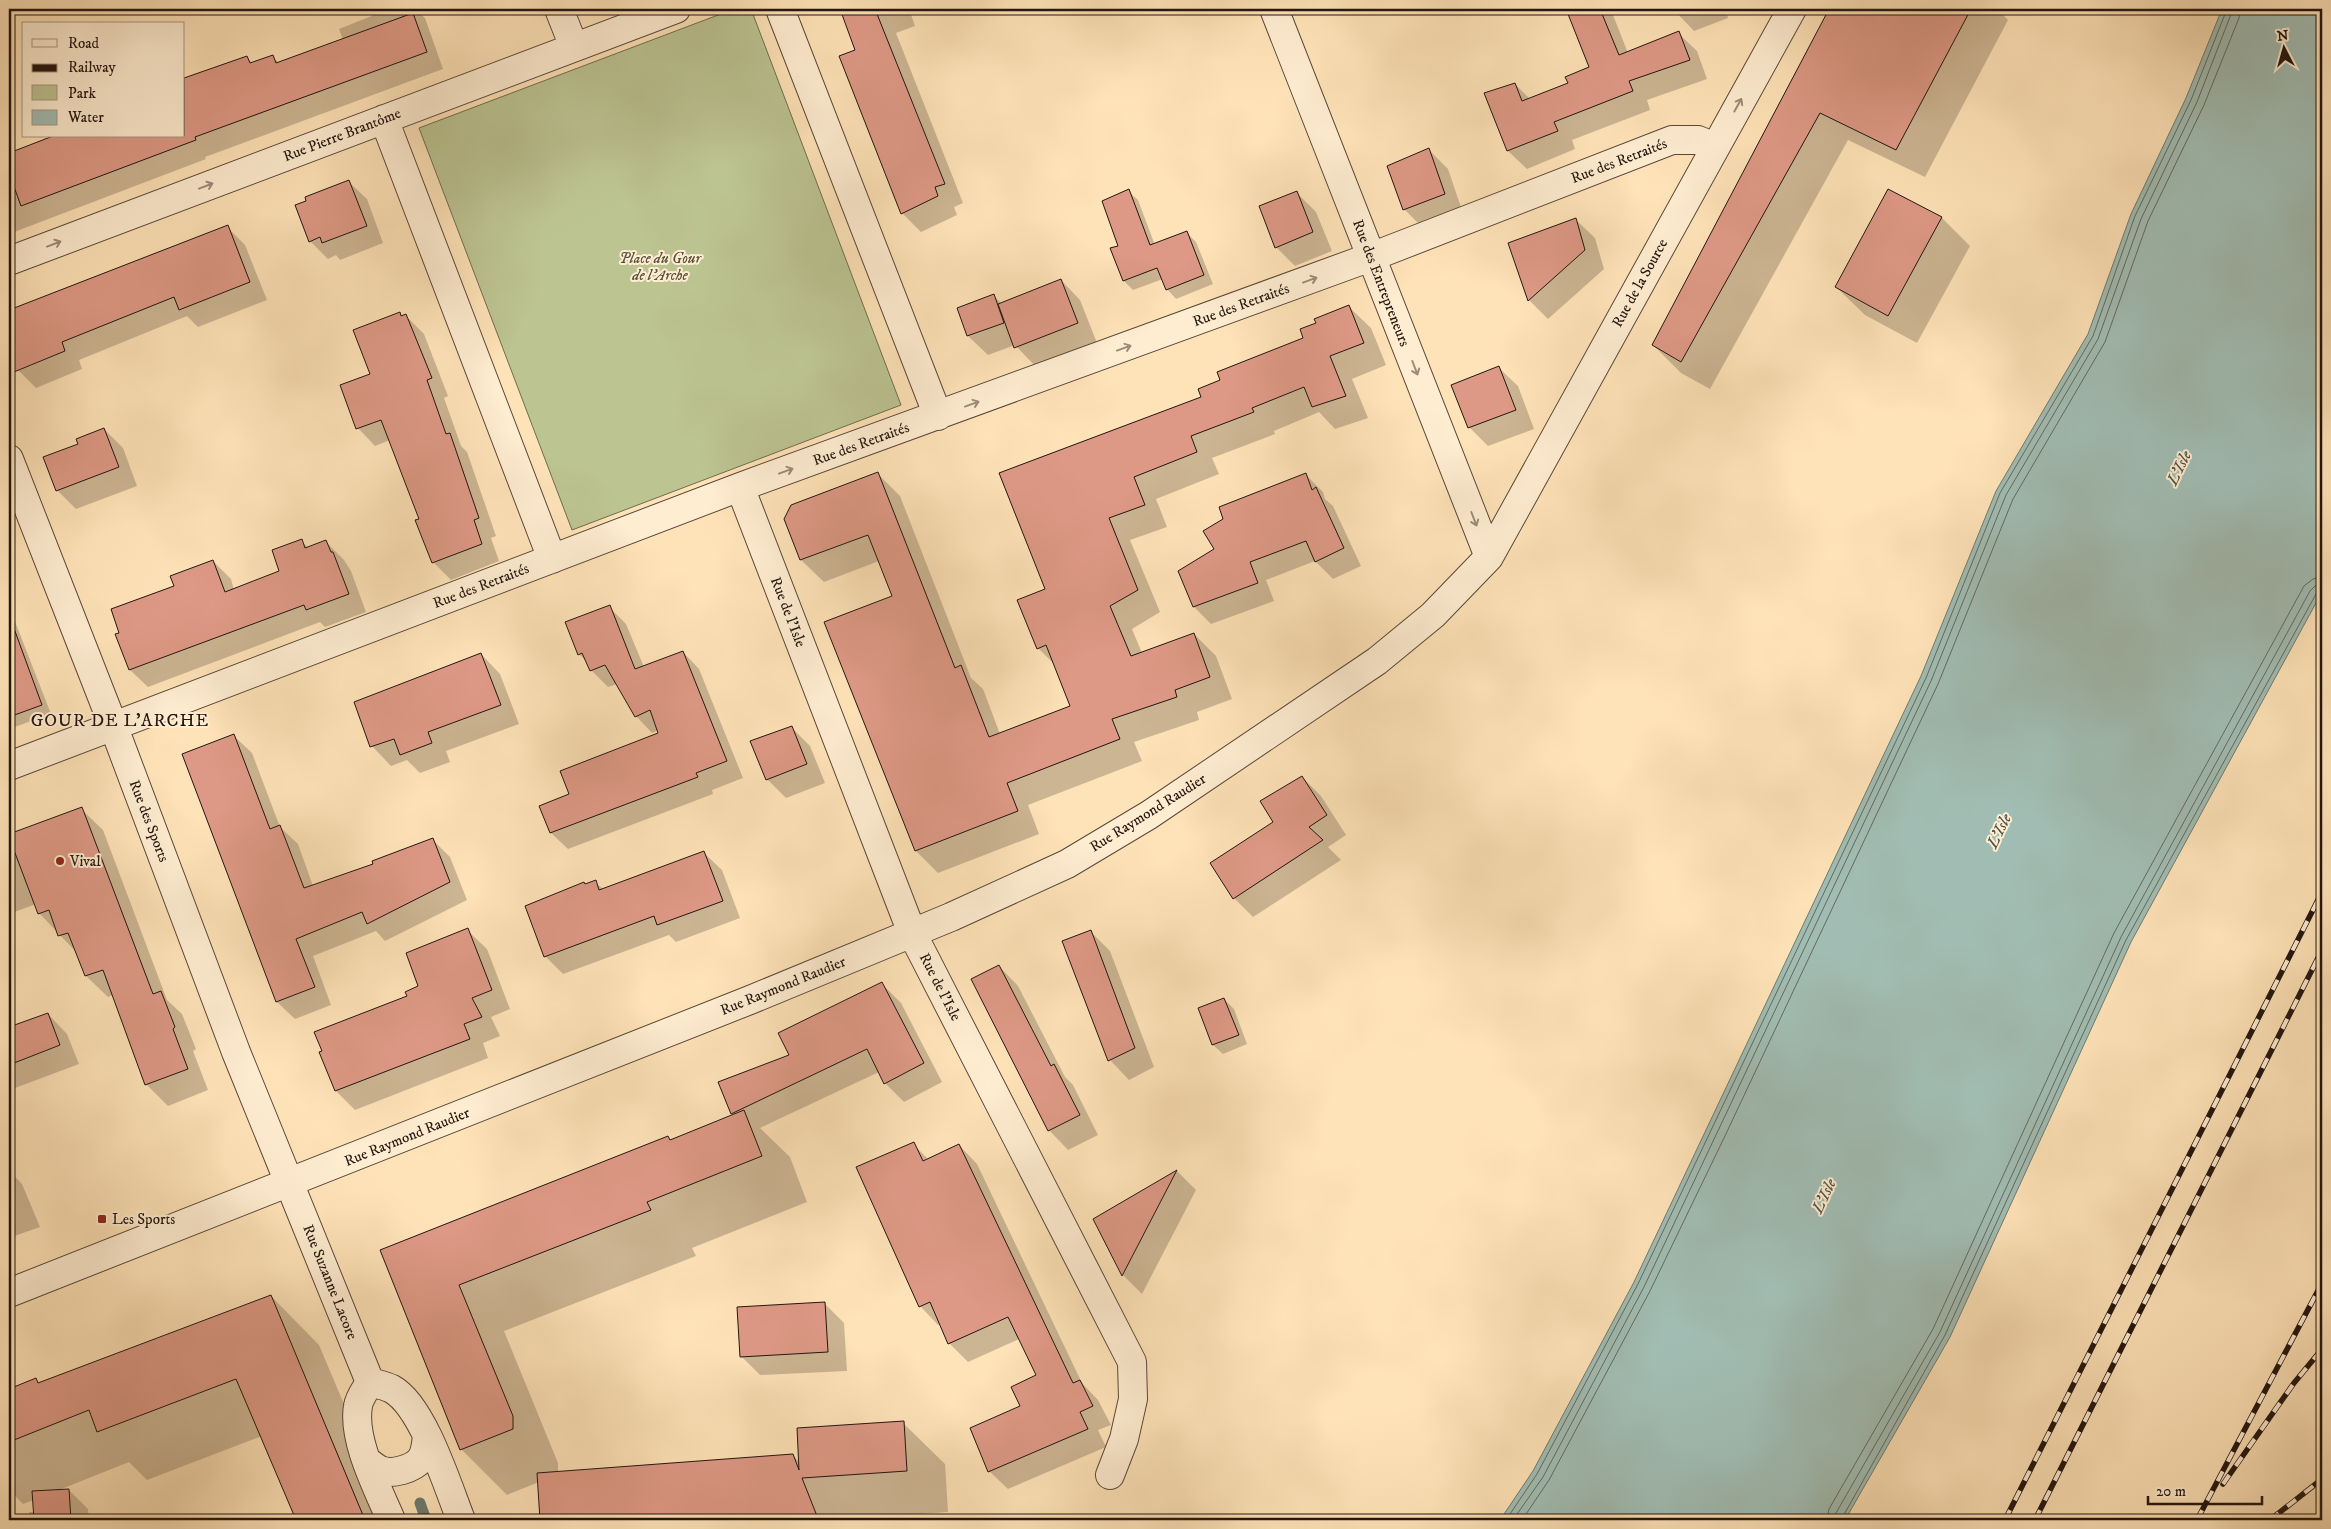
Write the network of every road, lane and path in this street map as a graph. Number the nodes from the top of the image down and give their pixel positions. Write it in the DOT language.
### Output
graph roads {
  1 [pos="559,9"];
  2 [pos="676,9"];
  3 [pos="780,9"];
  4 [pos="1274,9"];
  5 [pos="1792,9"];
  6 [pos="574,47"];
  7 [pos="384,119"];
  8 [pos="1715,147"];
  9 [pos="1371,257"];
  10 [pos="9,261"];
  11 [pos="938,416"];
  12 [pos="9,459"];
  13 [pos="740,487"];
  14 [pos="1489,556"];
  15 [pos="552,559"];
  16 [pos="113,725"];
  17 [pos="9,766"];
  18 [pos="912,933"];
  19 [pos="289,1183"];
  20 [pos="9,1293"];
  21 [pos="370,1382"];
  22 [pos="427,1435"];
  23 [pos="367,1461"];
  24 [pos="1110,1475"];
  25 [pos="391,1520"];
  26 [pos="461,1520"];
  1 -- 6 [label="street"];
  2 -- 6 [label="street, Rue Pierre Brantôme"];
  3 -- 11 [label="street"];
  4 -- 9 [label="street, Rue des Entrepreneurs"];
  8 -- 5 [label="street, Rue de la Source, one-way"];
  6 -- 7 [label="street, Rue Pierre Brantôme"];
  10 -- 7 [label="street, Rue Pierre Brantôme, one-way"];
  7 -- 15 [label="street"];
  8 -- 9 [label="street, Rue des Retraités"];
  8 -- 14 [label="street, Rue de la Source"];
  11 -- 9 [label="street, Rue des Retraités, one-way"];
  9 -- 14 [label="street, Rue des Entrepreneurs, one-way"];
  13 -- 11 [label="street, Rue des Retraités, one-way"];
  12 -- 16 [label="street, Rue des Sports"];
  13 -- 15 [label="street, Rue des Retraités"];
  13 -- 18 [label="street, Rue de l'Isle"];
  14 -- 18 [label="street, Rue Raymond Raudier"];
  15 -- 16 [label="street, Rue des Retraités"];
  16 -- 17 [label="street, Rue des Retraités"];
  16 -- 19 [label="street, Rue des Sports"];
  18 -- 19 [label="street, Rue Raymond Raudier"];
  18 -- 24 [label="street, Rue de l'Isle"];
  19 -- 20 [label="street, Rue Raymond Raudier"];
  19 -- 21 [label="street, Rue Suzanne Lacore"];
  21 -- 22 [label="street"];
  21 -- 23 [label="street"];
  22 -- 23 [label="street"];
  22 -- 26 [label="street"];
  23 -- 25 [label="street"];
}
